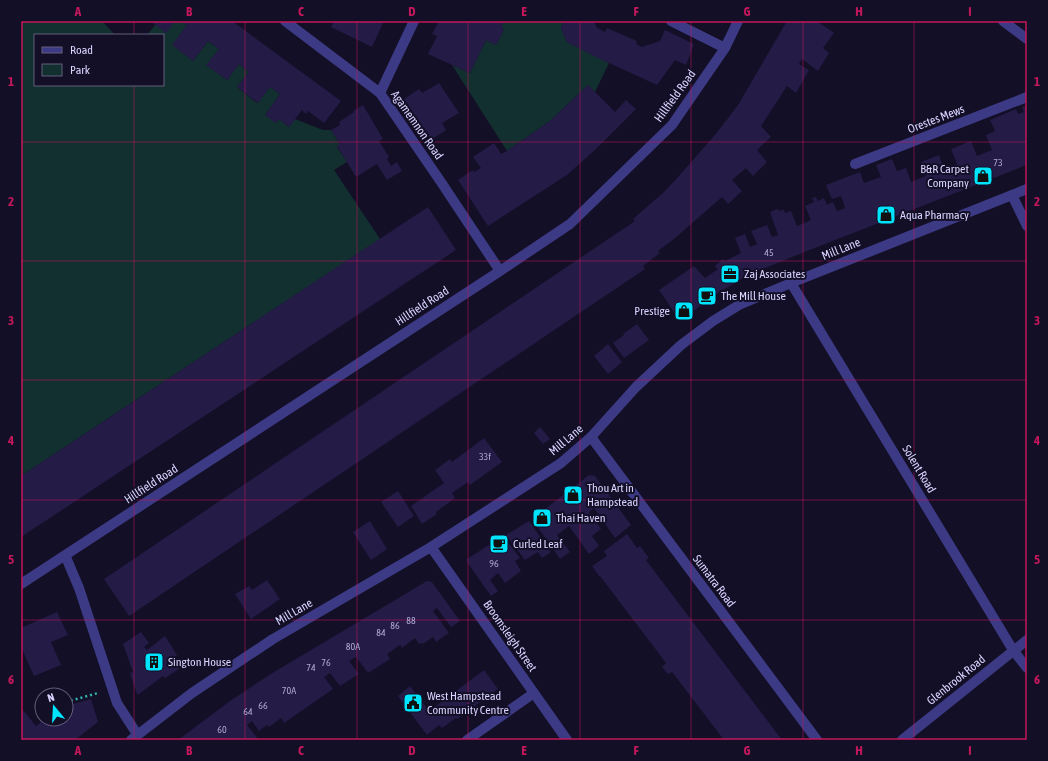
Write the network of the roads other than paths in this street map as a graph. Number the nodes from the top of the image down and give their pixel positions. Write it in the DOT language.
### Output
graph roads {
  1 [pos="285,21"];
  2 [pos="414,21"];
  3 [pos="671,21"];
  4 [pos="738,21"];
  5 [pos="1003,21"];
  6 [pos="1027,39"];
  7 [pos="725,48"];
  8 [pos="380,93"];
  9 [pos="1027,97"];
  10 [pos="855,164"];
  11 [pos="1027,189"];
  12 [pos="1012,195"];
  13 [pos="1027,226"];
  14 [pos="500,271"];
  15 [pos="791,283"];
  16 [pos="591,437"];
  17 [pos="431,547"];
  18 [pos="65,555"];
  19 [pos="21,584"];
  20 [pos="1027,640"];
  21 [pos="1014,650"];
  22 [pos="1027,668"];
  23 [pos="534,693"];
  24 [pos="134,737"];
  25 [pos="467,740"];
  26 [pos="567,740"];
  27 [pos="817,740"];
  28 [pos="902,740"];
  1 -- 8 [label="street, Agamemnon Road"];
  2 -- 8 [label="street"];
  3 -- 7 [label="street"];
  4 -- 7 [label="street, Hillfield Road"];
  5 -- 6 [label="street"];
  7 -- 14 [label="street, Hillfield Road"];
  8 -- 14 [label="street, Agamemnon Road"];
  9 -- 10 [label="street, Orestes Mews"];
  11 -- 12 [label="street, Mill Lane"];
  12 -- 13 [label="street"];
  12 -- 15 [label="street, Mill Lane"];
  14 -- 18 [label="street, Hillfield Road"];
  15 -- 16 [label="street, Mill Lane"];
  15 -- 21 [label="street, Solent Road"];
  16 -- 17 [label="street, Mill Lane"];
  16 -- 27 [label="street, Sumatra Road"];
  17 -- 23 [label="street, Broomsleigh Street"];
  17 -- 24 [label="street, Mill Lane"];
  18 -- 19 [label="street, Hillfield Road"];
  18 -- 24 [label="street"];
  20 -- 21 [label="street, Glenbrook Road"];
  21 -- 22 [label="street, Solent Road"];
  21 -- 28 [label="street, Glenbrook Road"];
  23 -- 25 [label="street"];
  23 -- 26 [label="street, Broomsleigh Street"];
}
